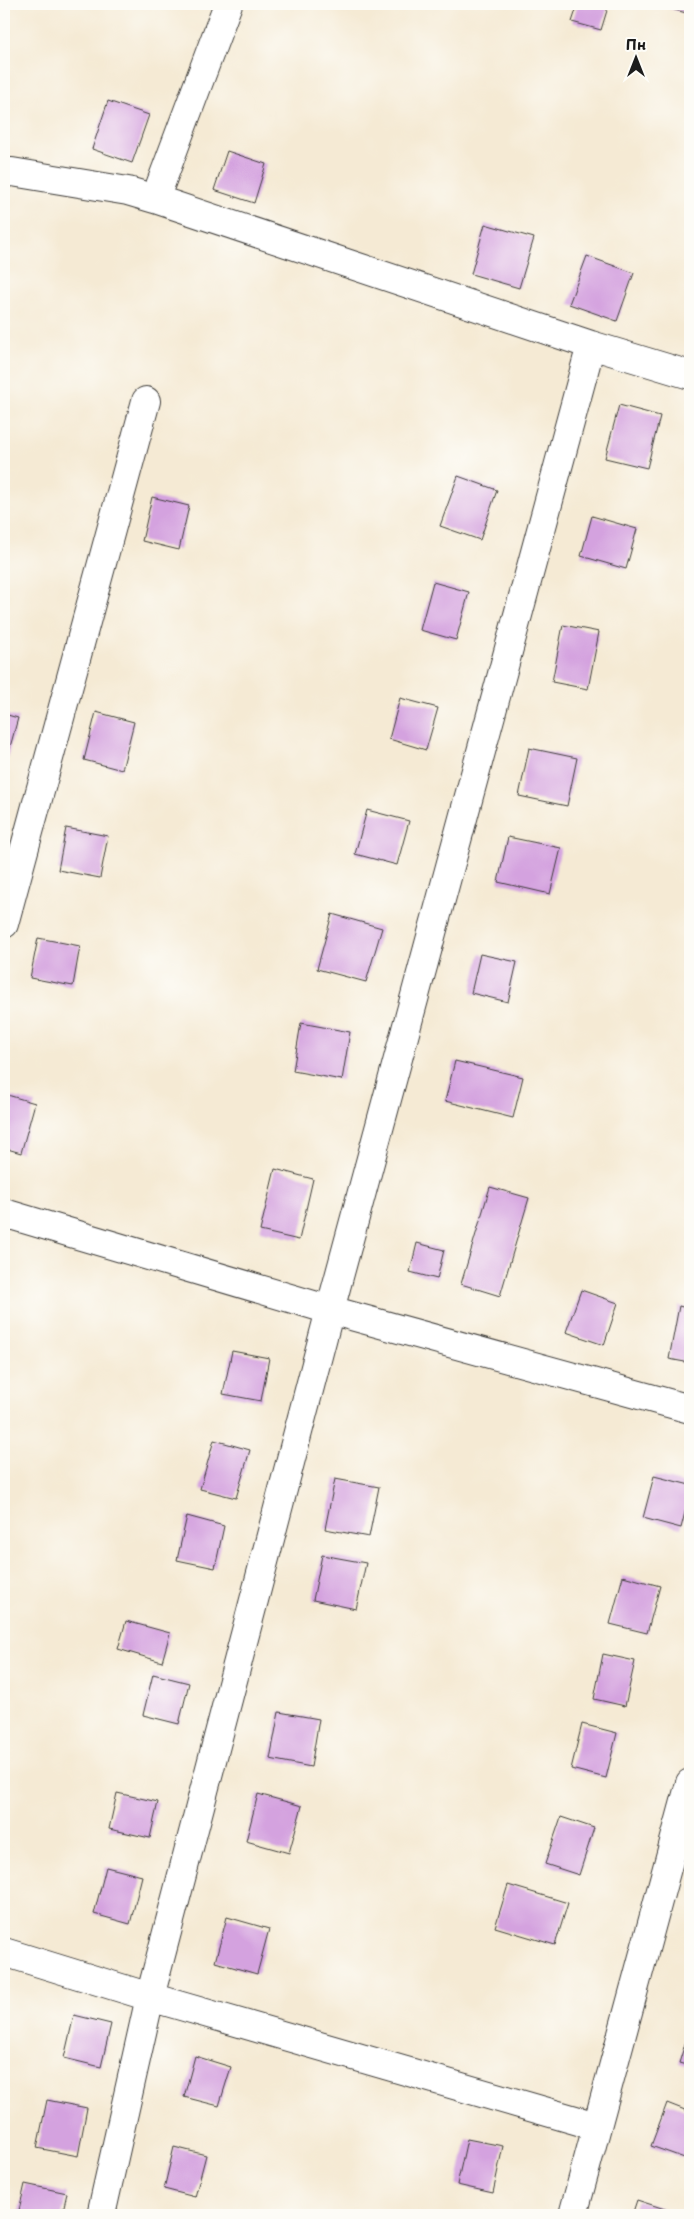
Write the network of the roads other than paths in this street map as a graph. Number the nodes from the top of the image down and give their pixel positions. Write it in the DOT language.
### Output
graph roads {
  1 [pos="228,4"];
  2 [pos="4,173"];
  3 [pos="155,199"];
  4 [pos="590,345"];
  5 [pos="690,375"];
  6 [pos="146,401"];
  7 [pos="4,924"];
  8 [pos="4,1213"];
  9 [pos="330,1310"];
  10 [pos="690,1409"];
  11 [pos="690,1783"];
  12 [pos="4,1952"];
  13 [pos="150,1997"];
  14 [pos="596,2126"];
  15 [pos="101,2215"];
  16 [pos="573,2215"];
  1 -- 3 [label="street"];
  2 -- 3 [label="street"];
  3 -- 4 [label="street"];
  4 -- 5 [label="street"];
  4 -- 9 [label="street"];
  6 -- 7 [label="street"];
  8 -- 9 [label="street"];
  9 -- 10 [label="street"];
  9 -- 13 [label="street"];
  11 -- 14 [label="street"];
  12 -- 13 [label="street"];
  13 -- 14 [label="street"];
  13 -- 15 [label="street"];
  14 -- 16 [label="street"];
}
